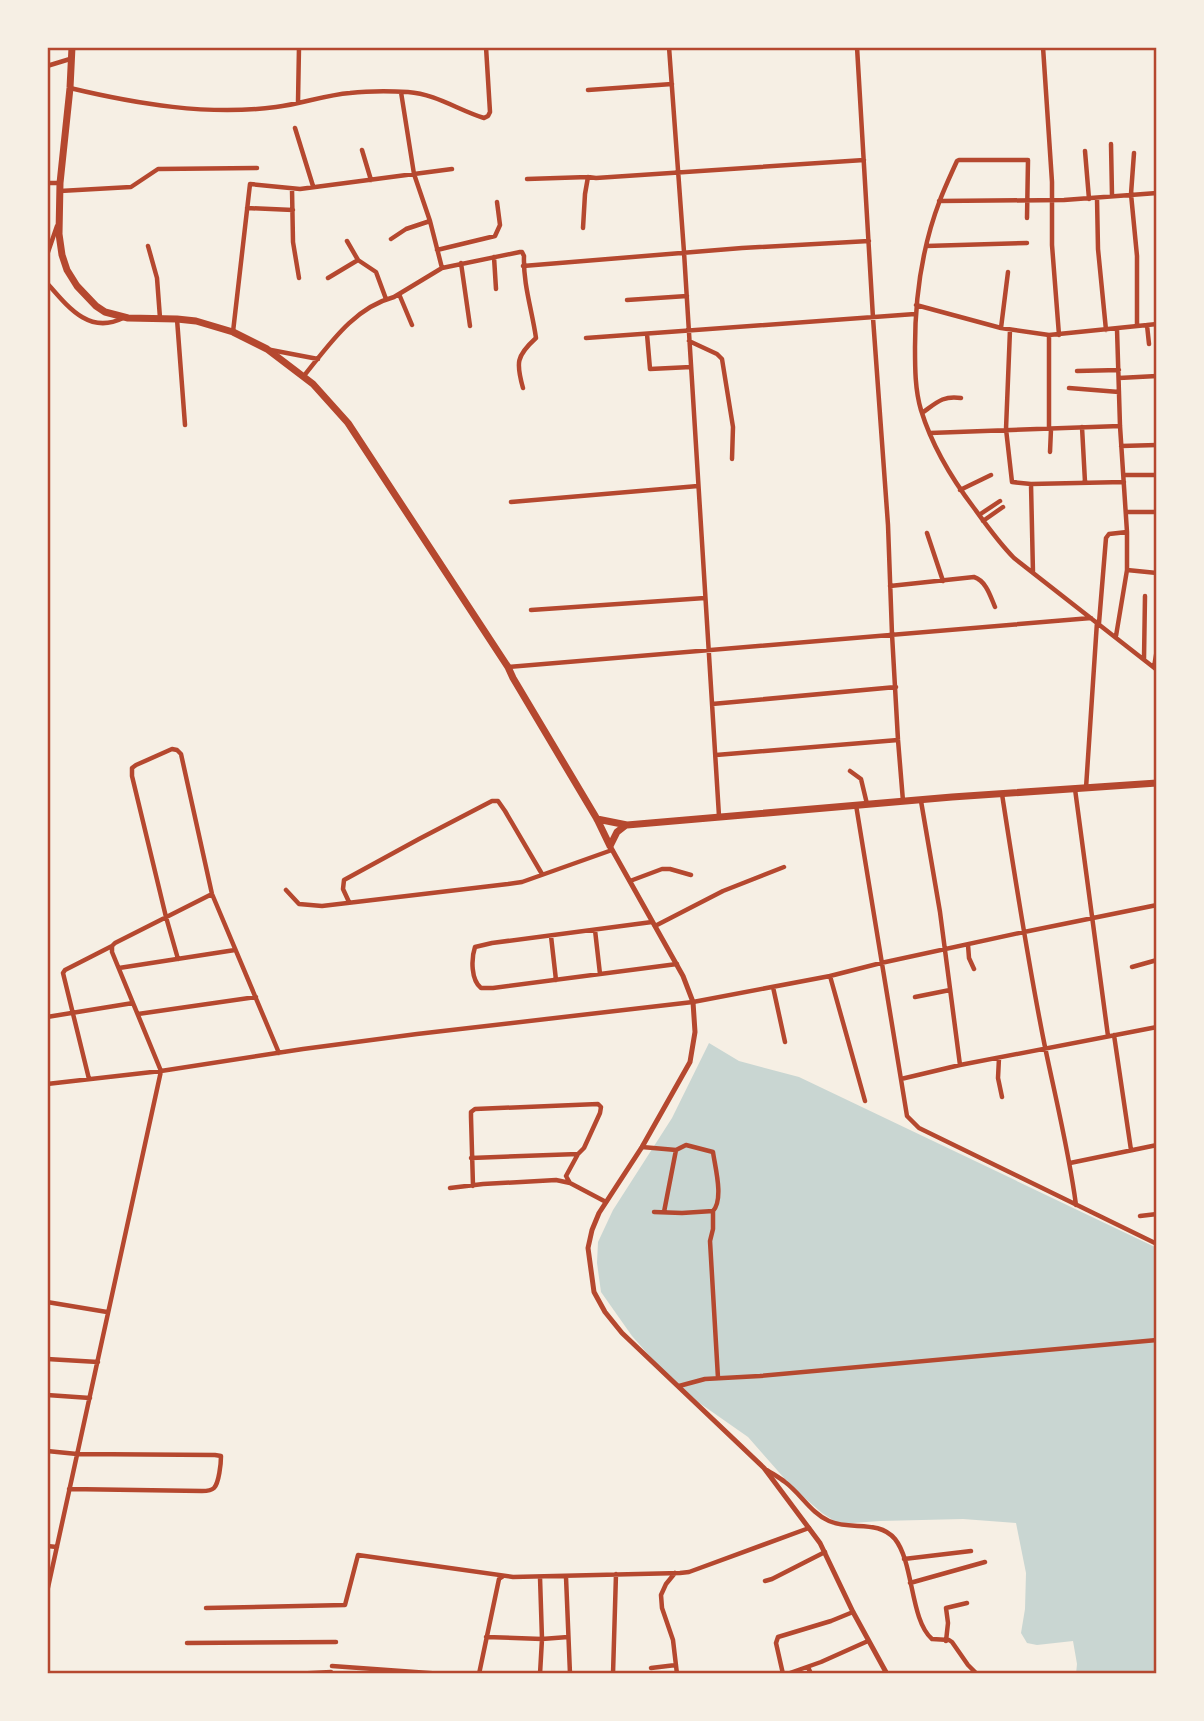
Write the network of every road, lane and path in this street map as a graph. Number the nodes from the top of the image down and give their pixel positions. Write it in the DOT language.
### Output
graph roads {
  1 [pos="72,47"];
  2 [pos="299,47"];
  3 [pos="486,47"];
  4 [pos="669,47"];
  5 [pos="857,47"];
  6 [pos="1043,47"];
  7 [pos="71,58"];
  8 [pos="47,66"];
  9 [pos="671,84"];
  10 [pos="70,88"];
  11 [pos="588,90"];
  12 [pos="401,92"];
  13 [pos="299,102"];
  14 [pos="295,128"];
  15 [pos="1111,144"];
  16 [pos="362,150"];
  17 [pos="1085,150"];
  18 [pos="1134,153"];
  19 [pos="864,160"];
  20 [pos="257,168"];
  21 [pos="452,169"];
  22 [pos="678,172"];
  23 [pos="414,174"];
  24 [pos="588,177"];
  25 [pos="527,179"];
  26 [pos="370,180"];
  27 [pos="47,183"];
  28 [pos="313,186"];
  29 [pos="60,187"];
  30 [pos="292,189"];
  31 [pos="1157,193"];
  32 [pos="1131,194"];
  33 [pos="1112,196"];
  34 [pos="1097,198"];
  35 [pos="1089,199"];
  36 [pos="1027,200"];
  37 [pos="1052,200"];
  38 [pos="939,201"];
  39 [pos="497,202"];
  40 [pos="247,208"];
  41 [pos="293,210"];
  42 [pos="1027,218"];
  43 [pos="59,219"];
  44 [pos="430,221"];
  45 [pos="583,228"];
  46 [pos="47,231"];
  47 [pos="55,233"];
  48 [pos="391,239"];
  49 [pos="347,241"];
  50 [pos="869,241"];
  51 [pos="1027,243"];
  52 [pos="148,246"];
  53 [pos="926,246"];
  54 [pos="437,250"];
  55 [pos="684,252"];
  56 [pos="47,255"];
  57 [pos="494,257"];
  58 [pos="358,260"];
  59 [pos="461,263"];
  60 [pos="523,266"];
  61 [pos="442,268"];
  62 [pos="1009,272"];
  63 [pos="299,278"];
  64 [pos="328,278"];
  65 [pos="47,283"];
  66 [pos="49,289"];
  67 [pos="496,289"];
  68 [pos="400,294"];
  69 [pos="687,296"];
  70 [pos="386,299"];
  71 [pos="627,300"];
  72 [pos="916,305"];
  73 [pos="915,314"];
  74 [pos="124,317"];
  75 [pos="160,318"];
  76 [pos="177,318"];
  77 [pos="873,318"];
  78 [pos="1157,324"];
  79 [pos="412,325"];
  80 [pos="1147,325"];
  81 [pos="1137,326"];
  82 [pos="470,327"];
  83 [pos="1002,328"];
  84 [pos="1117,329"];
  85 [pos="1010,330"];
  86 [pos="1105,330"];
  87 [pos="689,331"];
  88 [pos="233,332"];
  89 [pos="647,334"];
  90 [pos="1049,335"];
  91 [pos="1059,335"];
  92 [pos="586,338"];
  93 [pos="689,341"];
  94 [pos="1149,344"];
  95 [pos="267,349"];
  96 [pos="318,359"];
  97 [pos="691,367"];
  98 [pos="1119,370"];
  99 [pos="1077,371"];
  100 [pos="1157,376"];
  101 [pos="303,377"];
  102 [pos="1119,378"];
  103 [pos="523,388"];
  104 [pos="1069,388"];
  105 [pos="1119,392"];
  106 [pos="961,398"];
  107 [pos="922,413"];
  108 [pos="185,425"];
  109 [pos="1120,426"];
  110 [pos="1082,427"];
  111 [pos="1050,428"];
  112 [pos="1006,429"];
  113 [pos="930,433"];
  114 [pos="1157,445"];
  115 [pos="1121,446"];
  116 [pos="1050,452"];
  117 [pos="732,459"];
  118 [pos="991,475"];
  119 [pos="1124,475"];
  120 [pos="1157,475"];
  121 [pos="1085,482"];
  122 [pos="1124,482"];
  123 [pos="1031,484"];
  124 [pos="698,486"];
  125 [pos="960,490"];
  126 [pos="1000,501"];
  127 [pos="511,502"];
  128 [pos="1003,507"];
  129 [pos="1126,512"];
  130 [pos="1157,512"];
  131 [pos="979,515"];
  132 [pos="983,522"];
  133 [pos="1127,532"];
  134 [pos="928,533"];
  135 [pos="1126,570"];
  136 [pos="1033,573"];
  137 [pos="1157,573"];
  138 [pos="943,581"];
  139 [pos="891,586"];
  140 [pos="1146,596"];
  141 [pos="705,598"];
  142 [pos="995,607"];
  143 [pos="531,610"];
  144 [pos="1096,621"];
  145 [pos="892,634"];
  146 [pos="1116,637"];
  147 [pos="1157,649"];
  148 [pos="709,651"];
  149 [pos="1144,660"];
  150 [pos="508,667"];
  151 [pos="1156,669"];
  152 [pos="896,687"];
  153 [pos="712,704"];
  154 [pos="898,740"];
  155 [pos="716,755"];
  156 [pos="850,771"];
  157 [pos="1157,783"];
  158 [pos="1086,788"];
  159 [pos="1075,789"];
  160 [pos="1002,793"];
  161 [pos="921,800"];
  162 [pos="904,802"];
  163 [pos="867,804"];
  164 [pos="856,806"];
  165 [pos="719,816"];
  166 [pos="597,820"];
  167 [pos="627,825"];
  168 [pos="611,848"];
  169 [pos="784,867"];
  170 [pos="691,874"];
  171 [pos="542,875"];
  172 [pos="630,881"];
  173 [pos="286,890"];
  174 [pos="212,894"];
  175 [pos="349,902"];
  176 [pos="1157,905"];
  177 [pos="166,917"];
  178 [pos="1093,918"];
  179 [pos="653,924"];
  180 [pos="594,930"];
  181 [pos="1024,932"];
  182 [pos="551,936"];
  183 [pos="968,945"];
  184 [pos="112,946"];
  185 [pos="235,950"];
  186 [pos="945,950"];
  187 [pos="178,959"];
  188 [pos="1157,960"];
  189 [pos="881,963"];
  190 [pos="677,964"];
  191 [pos="1132,967"];
  192 [pos="119,968"];
  193 [pos="974,969"];
  194 [pos="600,974"];
  195 [pos="830,976"];
  196 [pos="556,979"];
  197 [pos="773,987"];
  198 [pos="950,990"];
  199 [pos="256,997"];
  200 [pos="915,997"];
  201 [pos="694,1002"];
  202 [pos="133,1003"];
  203 [pos="73,1013"];
  204 [pos="138,1014"];
  205 [pos="47,1017"];
  206 [pos="1157,1027"];
  207 [pos="1115,1035"];
  208 [pos="1108,1036"];
  209 [pos="785,1042"];
  210 [pos="1045,1049"];
  211 [pos="279,1052"];
  212 [pos="999,1058"];
  213 [pos="960,1065"];
  214 [pos="161,1071"];
  215 [pos="89,1079"];
  216 [pos="901,1079"];
  217 [pos="47,1084"];
  218 [pos="1002,1097"];
  219 [pos="865,1101"];
  220 [pos="1157,1145"];
  221 [pos="642,1146"];
  222 [pos="676,1150"];
  223 [pos="1131,1150"];
  224 [pos="578,1154"];
  225 [pos="471,1158"];
  226 [pos="1070,1163"];
  227 [pos="570,1183"];
  228 [pos="473,1185"];
  229 [pos="450,1188"];
  230 [pos="606,1202"];
  231 [pos="1076,1206"];
  232 [pos="713,1211"];
  233 [pos="654,1212"];
  234 [pos="664,1212"];
  235 [pos="1157,1214"];
  236 [pos="1140,1216"];
  237 [pos="1157,1244"];
  238 [pos="47,1303"];
  239 [pos="107,1312"];
  240 [pos="1157,1340"];
  241 [pos="47,1359"];
  242 [pos="98,1362"];
  243 [pos="718,1378"];
  244 [pos="679,1386"];
  245 [pos="47,1395"];
  246 [pos="90,1398"];
  247 [pos="47,1451"];
  248 [pos="78,1454"];
  249 [pos="764,1468"];
  250 [pos="69,1489"];
  251 [pos="810,1528"];
  252 [pos="47,1546"];
  253 [pos="57,1547"];
  254 [pos="971,1551"];
  255 [pos="825,1552"];
  256 [pos="904,1559"];
  257 [pos="985,1562"];
  258 [pos="676,1573"];
  259 [pos="616,1574"];
  260 [pos="502,1577"];
  261 [pos="540,1577"];
  262 [pos="566,1577"];
  263 [pos="765,1581"];
  264 [pos="910,1583"];
  265 [pos="47,1592"];
  266 [pos="967,1603"];
  267 [pos="206,1608"];
  268 [pos="853,1612"];
  269 [pos="489,1637"];
  270 [pos="568,1637"];
  271 [pos="542,1639"];
  272 [pos="946,1640"];
  273 [pos="868,1641"];
  274 [pos="336,1642"];
  275 [pos="187,1643"];
  276 [pos="676,1665"];
  277 [pos="808,1667"];
  278 [pos="651,1668"];
  279 [pos="332,1669"];
  280 [pos="293,1674"];
  281 [pos="443,1674"];
  282 [pos="479,1674"];
  283 [pos="540,1674"];
  284 [pos="570,1674"];
  285 [pos="613,1674"];
  286 [pos="677,1674"];
  287 [pos="785,1674"];
  288 [pos="811,1674"];
  289 [pos="887,1674"];
  290 [pos="977,1674"];
  1 -- 7 [label="main road"];
  2 -- 13 [label="street"];
  3 -- 12 [label="street"];
  4 -- 9 [label="street"];
  5 -- 19 [label="street"];
  6 -- 37 [label="street"];
  7 -- 8 [label="street"];
  7 -- 10 [label="main road"];
  9 -- 11 [label="street"];
  9 -- 22 [label="street"];
  10 -- 13 [label="street"];
  10 -- 29 [label="main road"];
  12 -- 13 [label="street"];
  12 -- 23 [label="street"];
  14 -- 28 [label="street"];
  15 -- 33 [label="street"];
  16 -- 26 [label="street"];
  17 -- 35 [label="street"];
  18 -- 32 [label="street"];
  19 -- 22 [label="street"];
  19 -- 50 [label="street"];
  20 -- 29 [label="street"];
  21 -- 23 [label="street"];
  22 -- 24 [label="street"];
  22 -- 55 [label="street"];
  23 -- 26 [label="street"];
  23 -- 44 [label="street"];
  24 -- 25 [label="street"];
  24 -- 45 [label="street"];
  26 -- 28 [label="street"];
  27 -- 29 [label="street"];
  28 -- 30 [label="street"];
  29 -- 43 [label="main road"];
  30 -- 40 [label="street"];
  30 -- 41 [label="street"];
  31 -- 32 [label="street"];
  32 -- 33 [label="street"];
  32 -- 81 [label="street"];
  33 -- 34 [label="street"];
  34 -- 35 [label="street"];
  34 -- 86 [label="street"];
  35 -- 37 [label="street"];
  36 -- 37 [label="street"];
  36 -- 38 [label="street"];
  36 -- 38 [label="street"];
  36 -- 42 [label="street"];
  37 -- 91 [label="street"];
  38 -- 53 [label="street"];
  39 -- 54 [label="street"];
  40 -- 41 [label="street"];
  40 -- 88 [label="street"];
  41 -- 63 [label="street"];
  43 -- 47 [label="street"];
  43 -- 74 [label="main road"];
  44 -- 48 [label="street"];
  44 -- 54 [label="street"];
  46 -- 47 [label="street"];
  47 -- 56 [label="street"];
  49 -- 58 [label="street"];
  50 -- 55 [label="street"];
  50 -- 77 [label="street"];
  51 -- 53 [label="street"];
  52 -- 75 [label="street"];
  53 -- 72 [label="street"];
  54 -- 61 [label="street"];
  55 -- 60 [label="street"];
  55 -- 69 [label="street"];
  57 -- 59 [label="street"];
  57 -- 60 [label="street"];
  57 -- 67 [label="street"];
  58 -- 64 [label="street"];
  58 -- 70 [label="street"];
  59 -- 61 [label="street"];
  59 -- 82 [label="street"];
  60 -- 103 [label="street"];
  61 -- 68 [label="street"];
  62 -- 83 [label="street"];
  65 -- 66 [label="street"];
  66 -- 74 [label="street"];
  68 -- 70 [label="street"];
  68 -- 79 [label="street"];
  69 -- 71 [label="street"];
  69 -- 87 [label="street"];
  70 -- 96 [label="street"];
  72 -- 73 [label="street"];
  72 -- 83 [label="street"];
  73 -- 77 [label="street"];
  73 -- 107 [label="street"];
  74 -- 75 [label="main road"];
  75 -- 76 [label="main road"];
  76 -- 88 [label="main road"];
  76 -- 108 [label="street"];
  77 -- 87 [label="street"];
  77 -- 139 [label="street"];
  78 -- 80 [label="street"];
  80 -- 81 [label="street"];
  80 -- 94 [label="street"];
  81 -- 84 [label="street"];
  83 -- 85 [label="street"];
  84 -- 86 [label="street"];
  84 -- 98 [label="street"];
  85 -- 90 [label="street"];
  85 -- 112 [label="street"];
  86 -- 91 [label="street"];
  87 -- 89 [label="street"];
  87 -- 93 [label="street"];
  88 -- 95 [label="main road"];
  89 -- 92 [label="street"];
  89 -- 97 [label="street"];
  90 -- 91 [label="street"];
  90 -- 111 [label="street"];
  93 -- 97 [label="street"];
  93 -- 117 [label="street"];
  95 -- 96 [label="street"];
  95 -- 101 [label="main road"];
  96 -- 101 [label="street"];
  97 -- 124 [label="street"];
  98 -- 99 [label="street"];
  98 -- 102 [label="street"];
  100 -- 102 [label="street"];
  101 -- 150 [label="main road"];
  102 -- 105 [label="street"];
  104 -- 105 [label="street"];
  105 -- 109 [label="street"];
  106 -- 107 [label="street"];
  107 -- 113 [label="street"];
  109 -- 110 [label="street"];
  109 -- 115 [label="street"];
  110 -- 111 [label="street"];
  110 -- 121 [label="street"];
  111 -- 112 [label="street"];
  111 -- 116 [label="street"];
  112 -- 113 [label="street"];
  112 -- 123 [label="street"];
  113 -- 125 [label="street"];
  114 -- 115 [label="street"];
  115 -- 119 [label="street"];
  118 -- 125 [label="street"];
  119 -- 120 [label="street"];
  119 -- 122 [label="street"];
  121 -- 122 [label="street"];
  121 -- 123 [label="street"];
  122 -- 129 [label="street"];
  123 -- 136 [label="street"];
  124 -- 127 [label="street"];
  124 -- 141 [label="street"];
  125 -- 131 [label="street"];
  126 -- 131 [label="street"];
  128 -- 132 [label="street"];
  129 -- 130 [label="street"];
  129 -- 133 [label="street"];
  131 -- 132 [label="street"];
  132 -- 136 [label="street"];
  133 -- 135 [label="street"];
  133 -- 144 [label="street"];
  134 -- 138 [label="street"];
  135 -- 137 [label="street"];
  135 -- 146 [label="street"];
  136 -- 144 [label="street"];
  138 -- 139 [label="street"];
  138 -- 142 [label="street"];
  139 -- 145 [label="street"];
  140 -- 149 [label="street"];
  141 -- 143 [label="street"];
  141 -- 148 [label="street"];
  144 -- 145 [label="street"];
  144 -- 146 [label="street"];
  144 -- 158 [label="street"];
  145 -- 148 [label="street"];
  145 -- 152 [label="street"];
  146 -- 149 [label="street"];
  147 -- 151 [label="street"];
  148 -- 150 [label="street"];
  148 -- 153 [label="street"];
  149 -- 151 [label="street"];
  150 -- 166 [label="main road"];
  152 -- 153 [label="street"];
  152 -- 154 [label="street"];
  153 -- 155 [label="street"];
  154 -- 155 [label="street"];
  154 -- 162 [label="street"];
  155 -- 165 [label="street"];
  156 -- 163 [label="street"];
  157 -- 158 [label="main road"];
  158 -- 159 [label="main road"];
  159 -- 160 [label="main road"];
  159 -- 178 [label="street"];
  160 -- 161 [label="main road"];
  160 -- 181 [label="street"];
  161 -- 162 [label="main road"];
  161 -- 186 [label="street"];
  162 -- 163 [label="main road"];
  163 -- 164 [label="main road"];
  164 -- 165 [label="main road"];
  164 -- 189 [label="street"];
  165 -- 167 [label="main road"];
  166 -- 167 [label="main road"];
  166 -- 168 [label="main road"];
  167 -- 168 [label="main road"];
  168 -- 171 [label="street"];
  168 -- 172 [label="street"];
  169 -- 179 [label="street"];
  170 -- 172 [label="street"];
  171 -- 175 [label="street"];
  171 -- 175 [label="street"];
  172 -- 179 [label="street"];
  173 -- 175 [label="street"];
  174 -- 177 [label="street"];
  174 -- 177 [label="street"];
  174 -- 185 [label="street"];
  176 -- 178 [label="street"];
  177 -- 184 [label="street"];
  177 -- 187 [label="street"];
  178 -- 181 [label="street"];
  178 -- 208 [label="street"];
  179 -- 180 [label="street"];
  179 -- 190 [label="street"];
  180 -- 182 [label="street"];
  180 -- 194 [label="street"];
  181 -- 183 [label="street"];
  181 -- 210 [label="street"];
  182 -- 196 [label="street"];
  182 -- 196 [label="street"];
  183 -- 186 [label="street"];
  183 -- 193 [label="street"];
  184 -- 192 [label="street"];
  184 -- 203 [label="street"];
  185 -- 187 [label="street"];
  185 -- 199 [label="street"];
  186 -- 189 [label="street"];
  186 -- 198 [label="street"];
  187 -- 192 [label="street"];
  188 -- 191 [label="street"];
  189 -- 195 [label="street"];
  189 -- 216 [label="street"];
  190 -- 194 [label="street"];
  190 -- 201 [label="street"];
  192 -- 202 [label="street"];
  194 -- 196 [label="street"];
  195 -- 197 [label="street"];
  195 -- 219 [label="street"];
  197 -- 201 [label="street"];
  197 -- 209 [label="street"];
  198 -- 200 [label="street"];
  198 -- 213 [label="street"];
  199 -- 204 [label="street"];
  199 -- 211 [label="street"];
  201 -- 211 [label="street"];
  201 -- 221 [label="street"];
  202 -- 203 [label="street"];
  202 -- 204 [label="street"];
  203 -- 205 [label="street"];
  203 -- 215 [label="street"];
  204 -- 214 [label="street"];
  206 -- 207 [label="street"];
  207 -- 208 [label="street"];
  207 -- 223 [label="street"];
  208 -- 210 [label="street"];
  210 -- 212 [label="street"];
  210 -- 226 [label="street"];
  211 -- 214 [label="street"];
  212 -- 213 [label="street"];
  212 -- 218 [label="street"];
  213 -- 216 [label="street"];
  214 -- 215 [label="street"];
  214 -- 239 [label="street"];
  215 -- 217 [label="street"];
  216 -- 231 [label="street"];
  220 -- 223 [label="street"];
  221 -- 222 [label="street"];
  221 -- 230 [label="street"];
  222 -- 232 [label="street"];
  222 -- 234 [label="street"];
  223 -- 226 [label="street"];
  224 -- 225 [label="street"];
  224 -- 225 [label="street"];
  224 -- 227 [label="street"];
  225 -- 228 [label="street"];
  226 -- 231 [label="street"];
  227 -- 228 [label="street"];
  227 -- 230 [label="street"];
  228 -- 229 [label="street"];
  230 -- 244 [label="street"];
  231 -- 237 [label="street"];
  232 -- 234 [label="street"];
  232 -- 243 [label="street"];
  233 -- 234 [label="street"];
  235 -- 236 [label="street"];
  238 -- 239 [label="street"];
  239 -- 242 [label="street"];
  240 -- 243 [label="street"];
  241 -- 242 [label="street"];
  242 -- 246 [label="street"];
  243 -- 244 [label="street"];
  244 -- 249 [label="street"];
  245 -- 246 [label="street"];
  246 -- 248 [label="street"];
  247 -- 248 [label="street"];
  248 -- 250 [label="street"];
  248 -- 250 [label="street"];
  249 -- 251 [label="street"];
  249 -- 256 [label="street"];
  250 -- 253 [label="street"];
  251 -- 255 [label="street"];
  251 -- 258 [label="street"];
  252 -- 253 [label="street"];
  253 -- 265 [label="street"];
  254 -- 256 [label="street"];
  255 -- 263 [label="street"];
  255 -- 268 [label="street"];
  256 -- 264 [label="street"];
  257 -- 264 [label="street"];
  258 -- 259 [label="street"];
  258 -- 276 [label="street"];
  259 -- 262 [label="street"];
  259 -- 285 [label="street"];
  260 -- 261 [label="street"];
  260 -- 267 [label="street"];
  260 -- 269 [label="street"];
  261 -- 262 [label="street"];
  261 -- 271 [label="street"];
  262 -- 270 [label="street"];
  264 -- 272 [label="street"];
  266 -- 272 [label="street"];
  268 -- 273 [label="street"];
  268 -- 287 [label="street"];
  269 -- 271 [label="street"];
  269 -- 282 [label="street"];
  270 -- 271 [label="street"];
  270 -- 284 [label="street"];
  271 -- 283 [label="street"];
  272 -- 290 [label="street"];
  273 -- 277 [label="street"];
  273 -- 289 [label="street"];
  274 -- 275 [label="street"];
  276 -- 278 [label="street"];
  276 -- 286 [label="street"];
  277 -- 287 [label="street"];
  277 -- 288 [label="street"];
  279 -- 280 [label="street"];
  279 -- 281 [label="street"];
}
